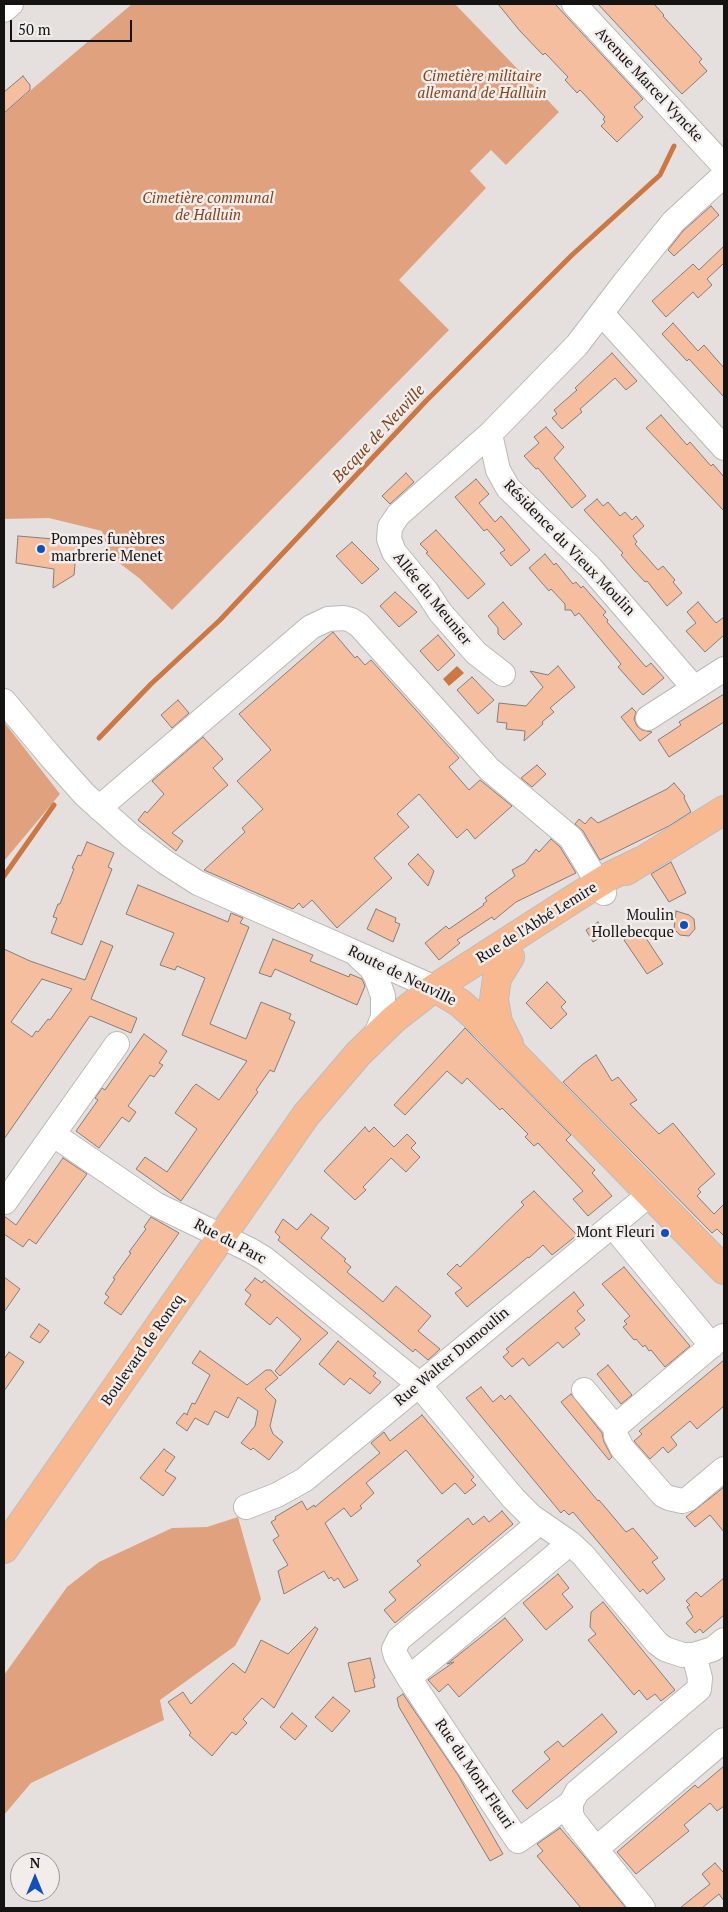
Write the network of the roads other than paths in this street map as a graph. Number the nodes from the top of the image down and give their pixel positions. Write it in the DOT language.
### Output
graph roads {
  1 [pos="11,4"];
  2 [pos="574,4"];
  3 [pos="4,10"];
  4 [pos="724,166"];
  5 [pos="724,175"];
  6 [pos="602,314"];
  7 [pos="490,434"];
  8 [pos="724,448"];
  9 [pos="724,668"];
  10 [pos="503,674"];
  11 [pos="694,688"];
  12 [pos="4,702"];
  13 [pos="648,718"];
  14 [pos="99,808"];
  15 [pos="724,810"];
  16 [pos="601,888"];
  17 [pos="349,950"];
  18 [pos="510,957"];
  19 [pos="442,992"];
  20 [pos="375,1037"];
  21 [pos="117,1044"];
  22 [pos="524,1065"];
  23 [pos="54,1134"];
  24 [pos="282,1151"];
  25 [pos="650,1194"];
  26 [pos="5,1202"];
  27 [pos="612,1225"];
  28 [pos="222,1237"];
  29 [pos="724,1270"];
  30 [pos="718,1341"];
  31 [pos="419,1385"];
  32 [pos="584,1390"];
  33 [pos="615,1427"];
  34 [pos="724,1468"];
  35 [pos="246,1507"];
  36 [pos="539,1523"];
  37 [pos="570,1543"];
  38 [pos="4,1549"];
  39 [pos="714,1651"];
  40 [pos="410,1678"];
  41 [pos="724,1740"];
  42 [pos="571,1803"];
  43 [pos="596,1849"];
  44 [pos="643,1908"];
  1 -- 3 [label="street"];
  2 -- 4 [label="street, Avenue Marcel Vyncke"];
  5 -- 6 [label="street"];
  6 -- 7 [label="street"];
  6 -- 8 [label="street"];
  7 -- 10 [label="street, Allée du Meunier"];
  7 -- 11 [label="street, Résidence du Vieux Moulin"];
  9 -- 11 [label="street"];
  11 -- 13 [label="street"];
  12 -- 14 [label="street, Route de Neuville"];
  14 -- 16 [label="street"];
  14 -- 17 [label="street, Route de Neuville"];
  15 -- 16 [label="main road, Rue de l'Abbé Lemire"];
  16 -- 18 [label="main road, Rue de l'Abbé Lemire"];
  16 -- 19 [label="main road, Rue de l'Abbé Lemire"];
  17 -- 19 [label="street, Route de Neuville"];
  17 -- 20 [label="street"];
  18 -- 19 [label="main road, Rue de l'Abbé Lemire"];
  18 -- 22 [label="main road"];
  19 -- 20 [label="main road, Boulevard de Roncq"];
  19 -- 22 [label="main road, Route de Neuville"];
  19 -- 24 [label="main road, Boulevard de Roncq"];
  20 -- 24 [label="main road, Boulevard de Roncq"];
  21 -- 23 [label="street"];
  22 -- 25 [label="main road, Route de Neuville"];
  23 -- 26 [label="street"];
  23 -- 28 [label="street, Rue du Parc"];
  24 -- 28 [label="main road, Boulevard de Roncq"];
  25 -- 27 [label="street, Rue Walter Dumoulin"];
  25 -- 29 [label="main road, Route de Neuville"];
  27 -- 30 [label="street"];
  27 -- 31 [label="street, Rue Walter Dumoulin"];
  28 -- 31 [label="street, Rue du Parc"];
  28 -- 38 [label="main road, Boulevard de Roncq"];
  30 -- 33 [label="street"];
  31 -- 35 [label="street, Rue Walter Dumoulin"];
  31 -- 36 [label="street, Rue du Mont Fleuri"];
  32 -- 33 [label="street"];
  33 -- 34 [label="street"];
  36 -- 37 [label="street, Rue du Mont Fleuri"];
  36 -- 40 [label="street, Rue du Mont Fleuri"];
  37 -- 39 [label="street, Rue du Mont Fleuri"];
  37 -- 40 [label="street"];
  39 -- 42 [label="street, Rue du Mont Fleuri"];
  40 -- 42 [label="street, Rue du Mont Fleuri"];
  41 -- 43 [label="street"];
  42 -- 43 [label="street"];
  43 -- 44 [label="street"];
}
